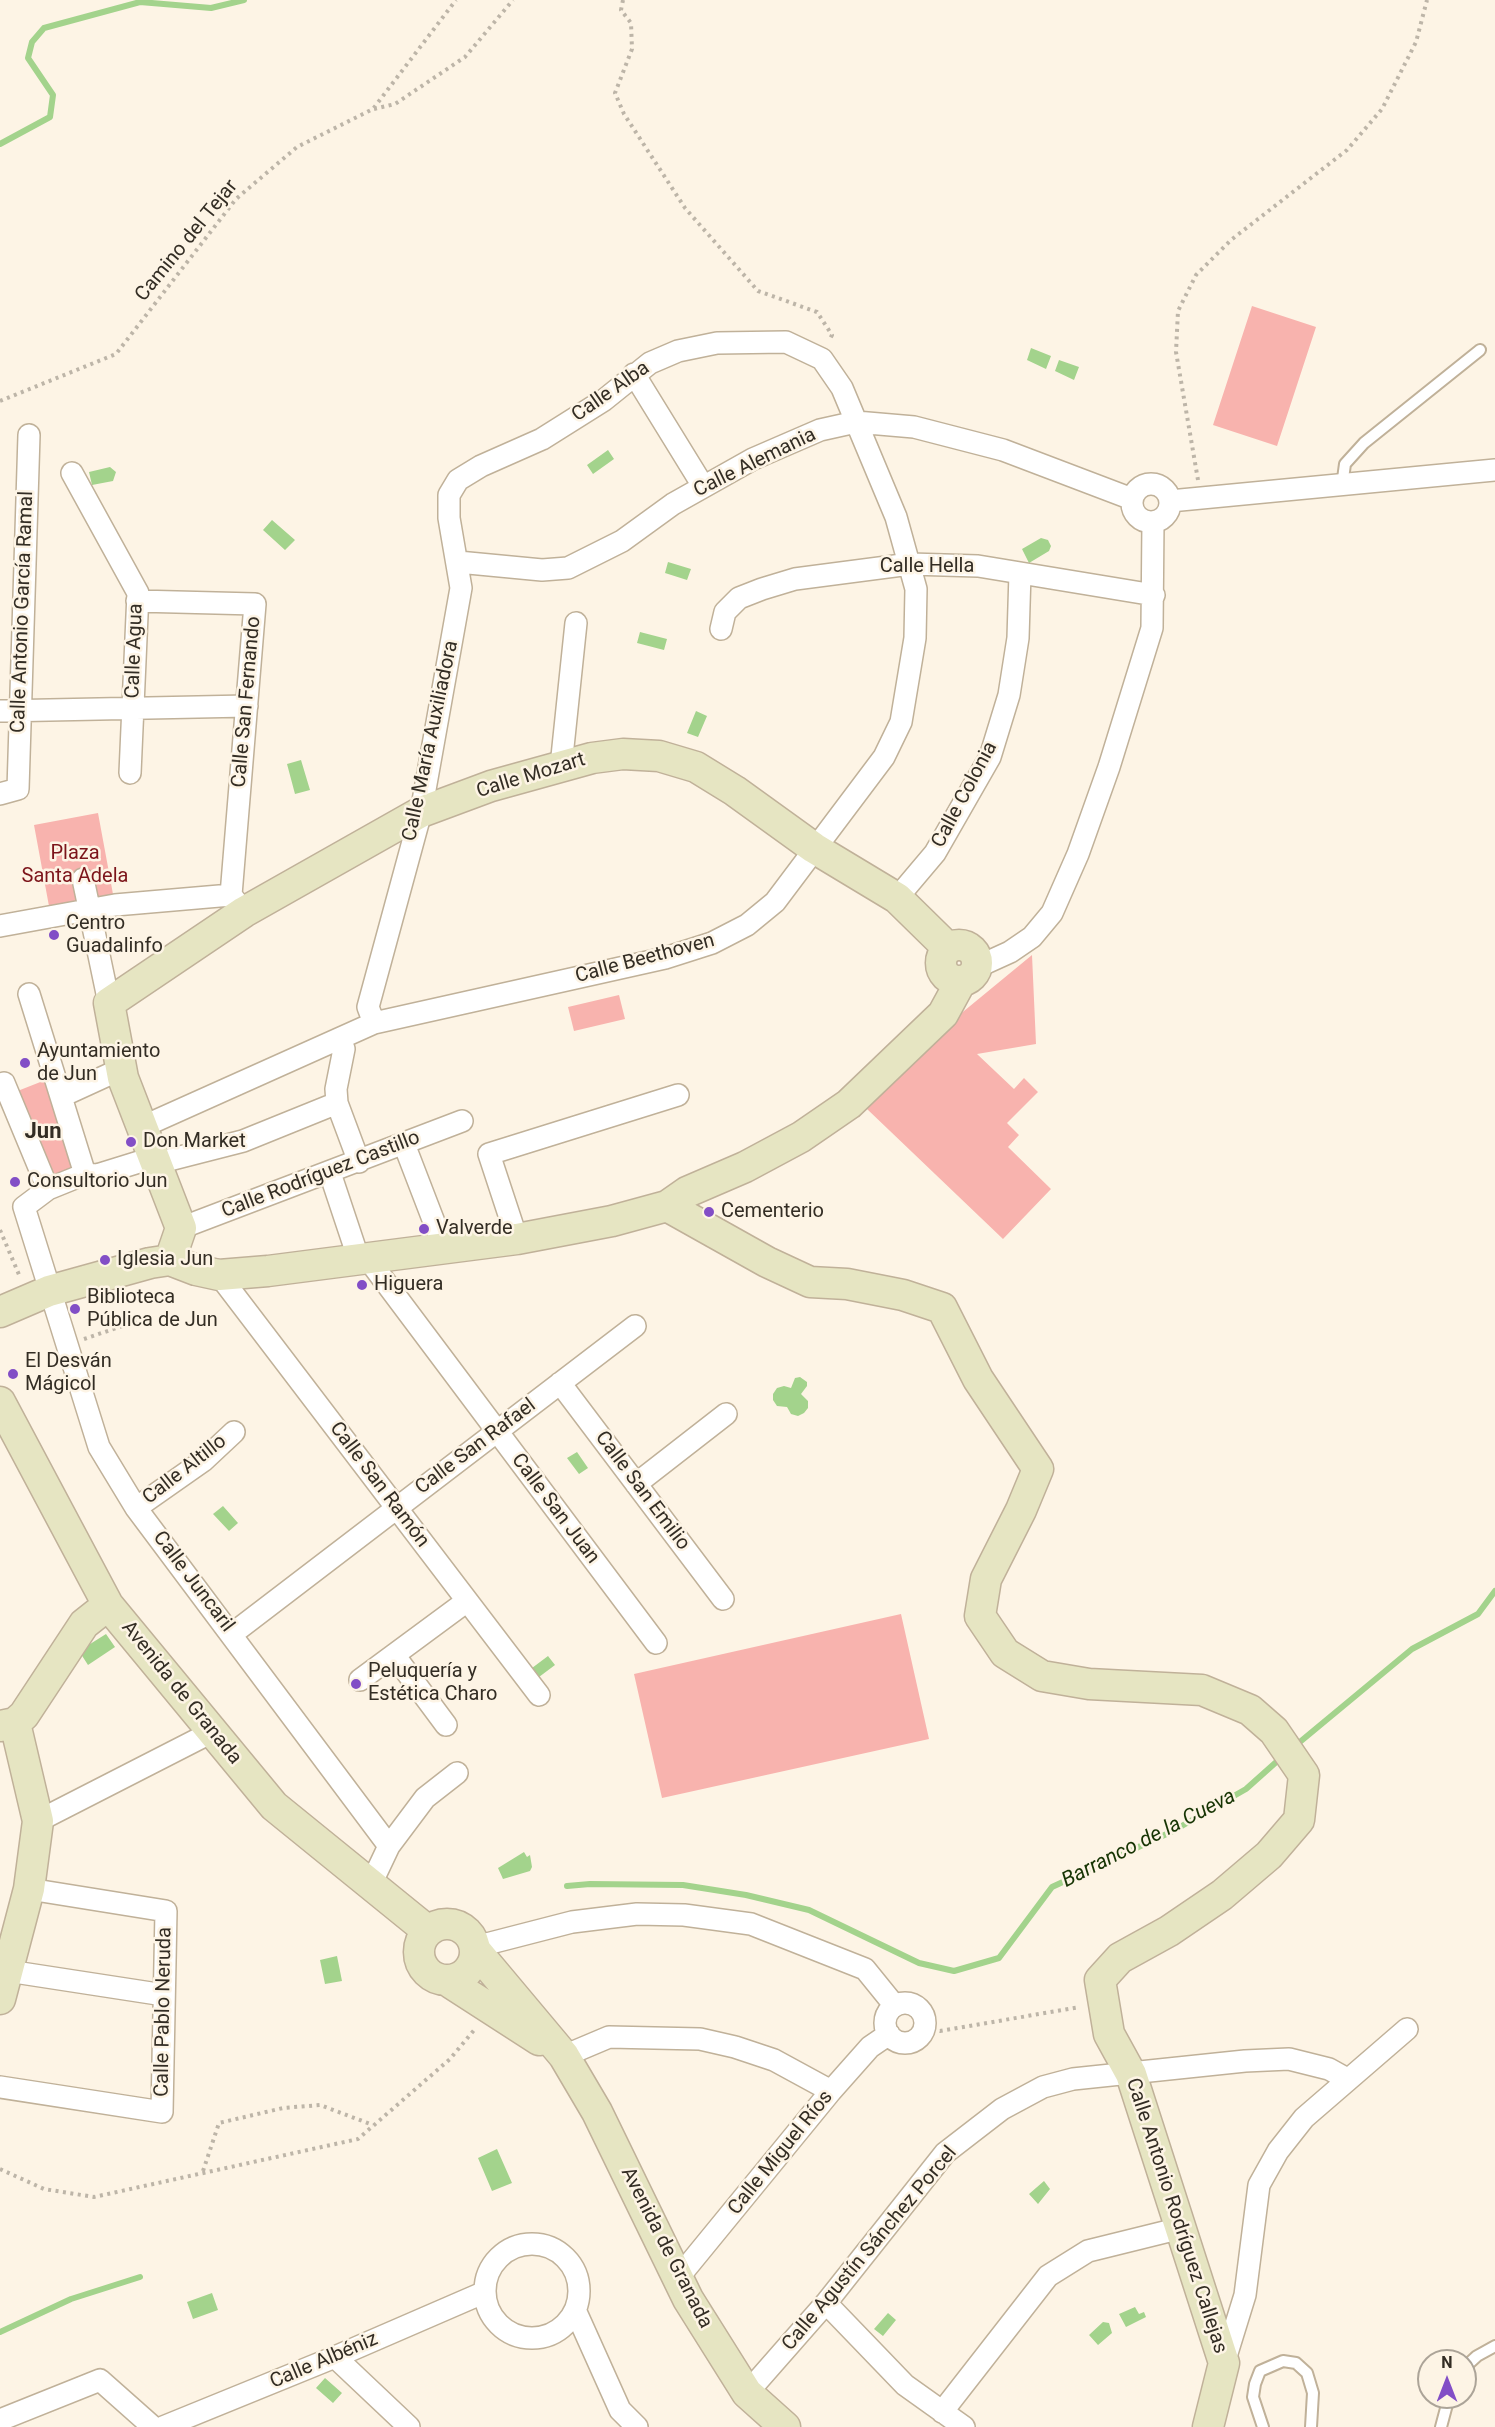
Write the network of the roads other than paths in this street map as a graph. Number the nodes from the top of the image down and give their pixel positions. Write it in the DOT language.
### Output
graph roads {
  1 [pos="1480,350"];
  2 [pos="634,374"];
  3 [pos="856,422"];
  4 [pos="29,435"];
  5 [pos="1495,470"];
  6 [pos="72,473"];
  7 [pos="703,486"];
  8 [pos="1342,486"];
  9 [pos="1132,499"];
  10 [pos="1170,501"];
  11 [pos="1153,522"];
  12 [pos="458,562"];
  13 [pos="910,564"];
  14 [pos="1020,573"];
  15 [pos="1154,596"];
  16 [pos="138,601"];
  17 [pos="576,623"];
  18 [pos="721,629"];
  19 [pos="247,706"];
  20 [pos="133,708"];
  21 [pos="10,711"];
  22 [pos="561,766"];
  23 [pos="130,773"];
  24 [pos="9,792"];
  25 [pos="421,812"];
  26 [pos="814,848"];
  27 [pos="83,879"];
  28 [pos="897,898"];
  29 [pos="238,904"];
  30 [pos="90,910"];
  31 [pos="0,926"];
  32 [pos="969,974"];
  33 [pos="29,994"];
  34 [pos="109,1003"];
  35 [pos="374,1023"];
  36 [pos="340,1039"];
  37 [pos="122,1069"];
  38 [pos="4,1083"];
  39 [pos="678,1095"];
  40 [pos="62,1096"];
  41 [pos="337,1103"];
  42 [pos="462,1121"];
  43 [pos="142,1127"];
  44 [pos="404,1144"];
  45 [pos="156,1160"];
  46 [pos="359,1162"];
  47 [pos="330,1173"];
  48 [pos="85,1174"];
  49 [pos="48,1189"];
  50 [pos="667,1206"];
  51 [pos="181,1228"];
  52 [pos="517,1239"];
  53 [pos="444,1248"];
  54 [pos="364,1259"];
  55 [pos="170,1260"];
  56 [pos="219,1275"];
  57 [pos="39,1296"];
  58 [pos="0,1312"];
  59 [pos="635,1326"];
  60 [pos="560,1383"];
  61 [pos="0,1402"];
  62 [pos="726,1414"];
  63 [pos="497,1431"];
  64 [pos="234,1432"];
  65 [pos="11,1453"];
  66 [pos="636,1484"];
  67 [pos="136,1508"];
  68 [pos="397,1508"];
  69 [pos="723,1599"];
  70 [pos="467,1601"];
  71 [pos="108,1605"];
  72 [pos="232,1634"];
  73 [pos="656,1643"];
  74 [pos="394,1655"];
  75 [pos="360,1680"];
  76 [pos="539,1695"];
  77 [pos="8,1724"];
  78 [pos="446,1725"];
  79 [pos="212,1732"];
  80 [pos="457,1773"];
  81 [pos="38,1821"];
  82 [pos="389,1846"];
  83 [pos="371,1884"];
  84 [pos="29,1889"];
  85 [pos="428,1931"];
  86 [pos="475,1949"];
  87 [pos="8,1971"];
  88 [pos="446,1980"];
  89 [pos="164,1995"];
  90 [pos="0,2000"];
  91 [pos="895,2006"];
  92 [pos="1407,2029"];
  93 [pos="889,2034"];
  94 [pos="564,2056"];
  95 [pos="1131,2074"];
  96 [pos="1347,2079"];
  97 [pos="0,2087"];
  98 [pos="831,2091"];
  99 [pos="1181,2228"];
  100 [pos="678,2278"];
  101 [pos="485,2292"];
  102 [pos="826,2303"];
  103 [pos="576,2312"];
  104 [pos="1495,2346"];
  105 [pos="1477,2356"];
  106 [pos="335,2357"];
  107 [pos="1224,2363"];
  108 [pos="747,2393"];
  109 [pos="1446,2409"];
  110 [pos="942,2412"];
  111 [pos="0,2420"];
  112 [pos="153,2427"];
  113 [pos="163,2427"];
  114 [pos="409,2427"];
  115 [pos="638,2427"];
  116 [pos="785,2427"];
  117 [pos="964,2427"];
  118 [pos="1208,2427"];
  119 [pos="1263,2427"];
  120 [pos="1311,2427"];
  121 [pos="1441,2427"];
  1 -- 8 [label="lane"];
  2 -- 3 [label="street, Calle Alba"];
  2 -- 7 [label="street"];
  2 -- 12 [label="street, Calle Alba"];
  3 -- 7 [label="street, Calle Alemania"];
  3 -- 9 [label="street, Calle Alemania"];
  3 -- 13 [label="street, Calle Beethoven"];
  4 -- 21 [label="street, Calle Antonio García Ramal"];
  5 -- 8 [label="street"];
  6 -- 16 [label="street, Calle Agua"];
  7 -- 12 [label="street, Calle Alemania"];
  8 -- 10 [label="street"];
  9 -- 10 [label="street"];
  9 -- 11 [label="street"];
  10 -- 11 [label="street"];
  11 -- 15 [label="street"];
  12 -- 25 [label="street, Calle María Auxiliadora"];
  13 -- 14 [label="street, Calle Hella"];
  13 -- 18 [label="street, Calle Hella"];
  13 -- 26 [label="street, Calle Beethoven"];
  14 -- 15 [label="street, Calle Hella"];
  14 -- 28 [label="street, Calle Colonia"];
  15 -- 32 [label="street"];
  16 -- 19 [label="street, Calle San Fernando"];
  16 -- 20 [label="street, Calle Agua"];
  17 -- 22 [label="street"];
  19 -- 20 [label="street"];
  19 -- 29 [label="street, Calle San Fernando"];
  20 -- 21 [label="street"];
  20 -- 23 [label="street, Calle Agua"];
  21 -- 24 [label="street, Calle Antonio García Ramal"];
  22 -- 25 [label="street, Calle Mozart"];
  22 -- 26 [label="street, Calle Mozart"];
  25 -- 29 [label="street, Calle Mozart"];
  25 -- 35 [label="street, Calle María Auxiliadora"];
  26 -- 28 [label="street, Calle Mozart"];
  26 -- 35 [label="street, Calle Beethoven"];
  27 -- 30 [label="street"];
  28 -- 32 [label="street, Calle Mozart"];
  29 -- 30 [label="street"];
  29 -- 34 [label="street, Calle Mozart"];
  30 -- 31 [label="street"];
  30 -- 34 [label="street"];
  32 -- 50 [label="street"];
  33 -- 40 [label="street"];
  34 -- 37 [label="street"];
  35 -- 36 [label="street, Calle Beethoven"];
  36 -- 41 [label="street"];
  36 -- 43 [label="street, Calle Beethoven"];
  37 -- 40 [label="street"];
  37 -- 43 [label="street"];
  38 -- 49 [label="street"];
  39 -- 52 [label="street"];
  40 -- 48 [label="street"];
  41 -- 45 [label="street"];
  41 -- 46 [label="street"];
  42 -- 44 [label="street, Calle Rodríguez Castillo"];
  43 -- 45 [label="street"];
  44 -- 46 [label="street, Calle Rodríguez Castillo"];
  44 -- 53 [label="street"];
  45 -- 48 [label="street"];
  45 -- 51 [label="street"];
  46 -- 47 [label="street, Calle Rodríguez Castillo"];
  47 -- 51 [label="street, Calle Rodríguez Castillo"];
  47 -- 54 [label="street, Calle San Juan"];
  48 -- 49 [label="street"];
  49 -- 57 [label="street, Calle Juncaril"];
  50 -- 52 [label="street"];
  50 -- 95 [label="street, Calle Antonio Rodríguez Callejas"];
  51 -- 55 [label="street"];
  52 -- 53 [label="street"];
  53 -- 54 [label="street"];
  54 -- 56 [label="street"];
  54 -- 63 [label="street, Calle San Juan"];
  55 -- 56 [label="street"];
  55 -- 57 [label="street"];
  56 -- 68 [label="street, Calle San Ramón"];
  57 -- 58 [label="street"];
  57 -- 67 [label="street, Calle Juncaril"];
  59 -- 60 [label="street, Calle San Rafael"];
  60 -- 63 [label="street, Calle San Rafael"];
  60 -- 66 [label="street, Calle San Emilio"];
  61 -- 65 [label="street, Avenida de Granada"];
  62 -- 66 [label="street"];
  63 -- 68 [label="street, Calle San Rafael"];
  63 -- 73 [label="street, Calle San Juan"];
  64 -- 67 [label="street, Calle Altillo"];
  65 -- 71 [label="street, Avenida de Granada"];
  66 -- 69 [label="street, Calle San Emilio"];
  67 -- 72 [label="street, Calle Juncaril"];
  68 -- 70 [label="street, Calle San Ramón"];
  68 -- 72 [label="street, Calle San Rafael"];
  70 -- 74 [label="street"];
  70 -- 76 [label="street, Calle San Ramón"];
  71 -- 77 [label="street"];
  71 -- 79 [label="street, Avenida de Granada"];
  72 -- 82 [label="street, Calle Juncaril"];
  74 -- 75 [label="street"];
  74 -- 78 [label="street"];
  77 -- 81 [label="street"];
  79 -- 81 [label="street"];
  79 -- 83 [label="street, Avenida de Granada"];
  80 -- 82 [label="street"];
  81 -- 84 [label="street"];
  82 -- 83 [label="street"];
  83 -- 85 [label="street, Avenida de Granada"];
  84 -- 87 [label="street"];
  84 -- 89 [label="street, Calle Pablo Neruda"];
  85 -- 86 [label="street"];
  85 -- 88 [label="street"];
  86 -- 88 [label="street"];
  86 -- 91 [label="street"];
  86 -- 94 [label="street, Avenida de Granada"];
  87 -- 89 [label="street"];
  87 -- 90 [label="street"];
  88 -- 94 [label="street, Avenida de Granada"];
  89 -- 97 [label="street, Calle Pablo Neruda"];
  91 -- 93 [label="street"];
  91 -- 93 [label="street"];
  92 -- 96 [label="street"];
  93 -- 98 [label="street, Calle Miguel Ríos"];
  94 -- 98 [label="street"];
  94 -- 100 [label="street, Avenida de Granada"];
  95 -- 96 [label="street, Calle Agustín Sánchez Porcel"];
  95 -- 99 [label="street, Calle Antonio Rodríguez Callejas"];
  95 -- 102 [label="street, Calle Agustín Sánchez Porcel"];
  96 -- 107 [label="street"];
  98 -- 100 [label="street, Calle Miguel Ríos"];
  99 -- 107 [label="street, Calle Antonio Rodríguez Callejas"];
  99 -- 110 [label="street"];
  100 -- 108 [label="street, Avenida de Granada"];
  101 -- 103 [label="street"];
  101 -- 103 [label="street"];
  101 -- 106 [label="street, Calle Albéniz"];
  102 -- 108 [label="street, Calle Agustín Sánchez Porcel"];
  102 -- 110 [label="street"];
  103 -- 115 [label="street"];
  104 -- 105 [label="lane"];
  106 -- 113 [label="street, Calle Albéniz"];
  106 -- 114 [label="street"];
  107 -- 118 [label="street"];
  108 -- 116 [label="street, Avenida de Granada"];
  109 -- 121 [label="lane"];
  110 -- 117 [label="street"];
  111 -- 112 [label="street"];
  119 -- 120 [label="lane"];
}
